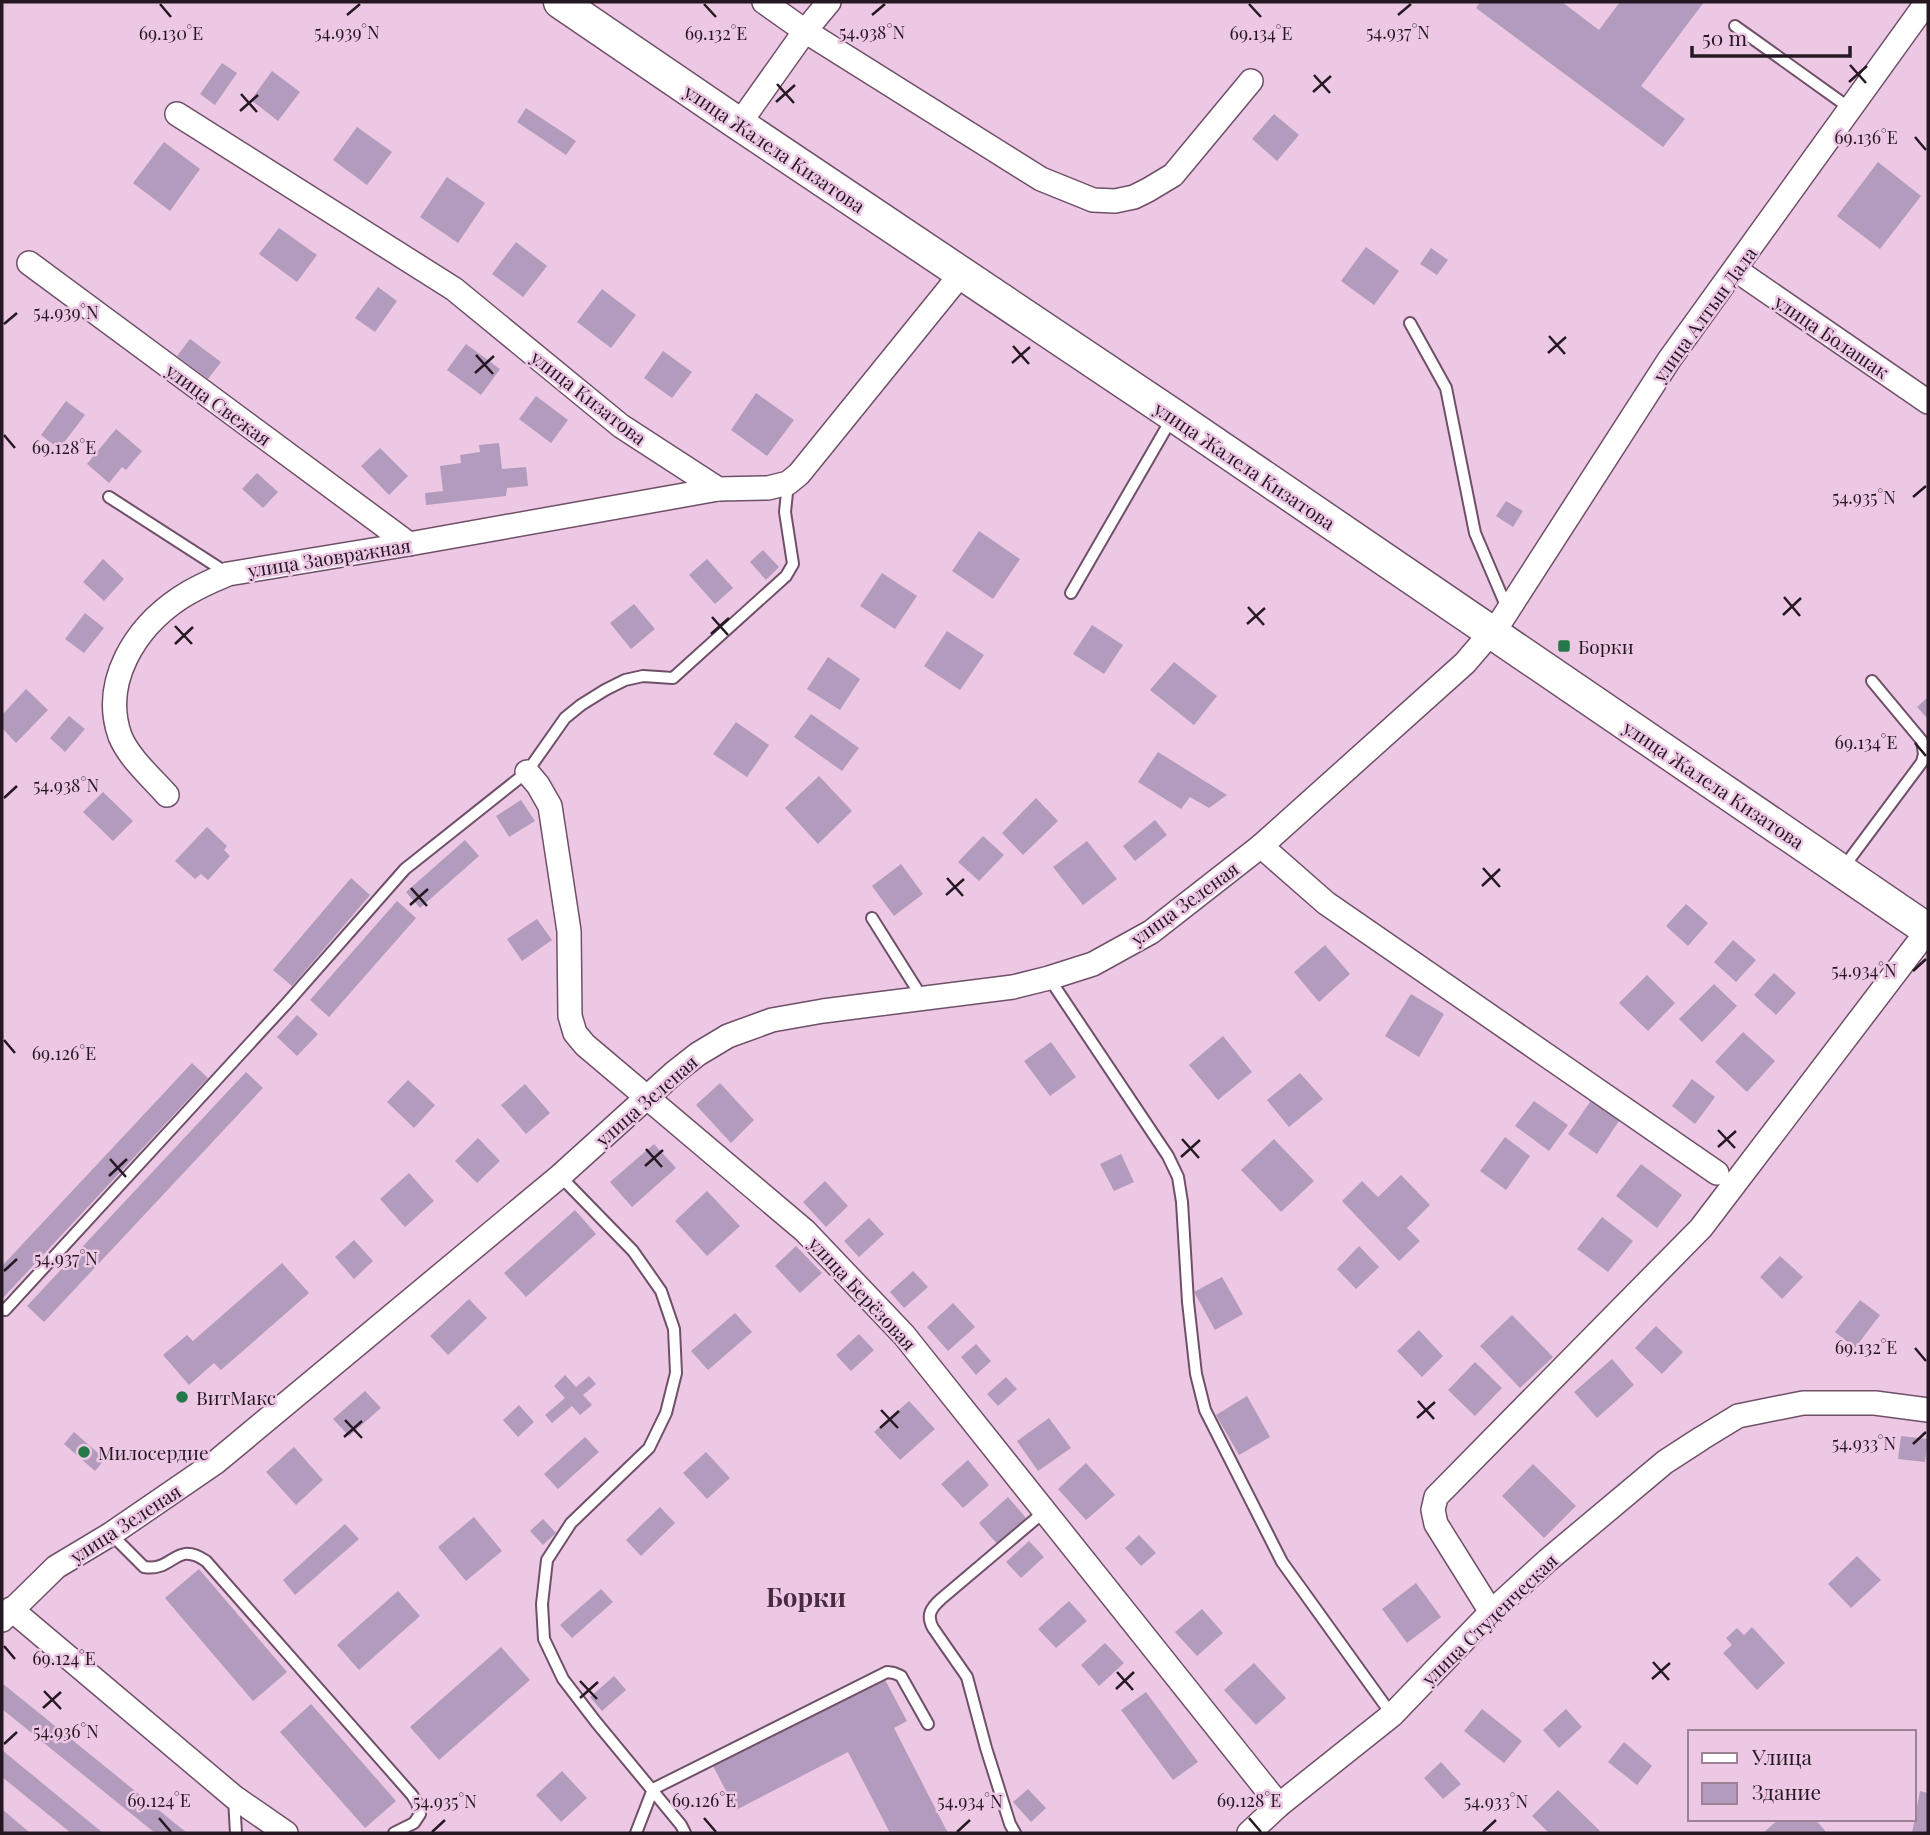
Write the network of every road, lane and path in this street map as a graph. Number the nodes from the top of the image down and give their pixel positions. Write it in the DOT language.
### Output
graph roads {
  1 [pos="560,2"];
  2 [pos="764,2"];
  3 [pos="829,2"];
  4 [pos="1927,2"];
  5 [pos="1735,26"];
  6 [pos="805,31"];
  7 [pos="1251,81"];
  8 [pos="1851,109"];
  9 [pos="177,114"];
  10 [pos="738,124"];
  11 [pos="29,262"];
  12 [pos="1736,270"];
  13 [pos="961,274"];
  14 [pos="1410,323"];
  15 [pos="1928,402"];
  16 [pos="1173,415"];
  17 [pos="788,483"];
  18 [pos="718,489"];
  19 [pos="109,496"];
  20 [pos="409,544"];
  21 [pos="228,573"];
  22 [pos="1071,593"];
  23 [pos="1500,622"];
  24 [pos="1872,681"];
  25 [pos="1925,764"];
  26 [pos="527,772"];
  27 [pos="167,795"];
  28 [pos="1261,846"];
  29 [pos="1842,870"];
  30 [pos="872,918"];
  31 [pos="1928,930"];
  32 [pos="1049,978"];
  33 [pos="923,999"];
  34 [pos="647,1097"];
  35 [pos="1717,1173"];
  36 [pos="560,1176"];
  37 [pos="5,1310"];
  38 [pos="1928,1410"];
  39 [pos="1045,1511"];
  40 [pos="111,1534"];
  41 [pos="1491,1612"];
  42 [pos="6,1614"];
  43 [pos="1392,1714"];
  44 [pos="928,1724"];
  45 [pos="653,1789"];
  46 [pos="234,1797"];
  47 [pos="1279,1805"];
  48 [pos="236,1833"];
  49 [pos="286,1833"];
  50 [pos="394,1833"];
  51 [pos="636,1833"];
  52 [pos="685,1833"];
  53 [pos="1015,1833"];
  54 [pos="1249,1833"];
  1 -- 10 [label="main road, улица Жалела Кизатова"];
  2 -- 6 [label="street"];
  3 -- 6 [label="street"];
  4 -- 8 [label="street, улица Алтын Дала"];
  5 -- 8 [label="lane"];
  6 -- 7 [label="street"];
  6 -- 10 [label="street"];
  8 -- 12 [label="street, улица Алтын Дала"];
  9 -- 18 [label="street, улица Кизатова"];
  10 -- 13 [label="main road, улица Жалела Кизатова"];
  11 -- 20 [label="street, улица Свежая"];
  12 -- 15 [label="street, улица Болашак"];
  12 -- 23 [label="street, улица Алтын Дала"];
  13 -- 16 [label="main road, улица Жалела Кизатова"];
  13 -- 17 [label="street"];
  14 -- 23 [label="lane"];
  16 -- 22 [label="lane"];
  16 -- 23 [label="main road, улица Жалела Кизатова"];
  17 -- 18 [label="street"];
  17 -- 26 [label="lane"];
  18 -- 20 [label="street, улица Заовражная"];
  19 -- 21 [label="lane"];
  20 -- 21 [label="street, улица Заовражная"];
  21 -- 27 [label="street, улица Заовражная"];
  23 -- 28 [label="street, улица Зеленая"];
  23 -- 29 [label="main road, улица Жалела Кизатова"];
  24 -- 25 [label="lane"];
  25 -- 29 [label="lane"];
  26 -- 34 [label="street, улица Берёзовая"];
  26 -- 37 [label="lane"];
  28 -- 32 [label="street, улица Зеленая"];
  28 -- 35 [label="street"];
  29 -- 31 [label="main road, улица Жалела Кизатова"];
  30 -- 33 [label="lane"];
  31 -- 41 [label="street"];
  32 -- 33 [label="street, улица Зеленая"];
  32 -- 43 [label="lane"];
  33 -- 34 [label="street, улица Зеленая"];
  34 -- 36 [label="street, улица Зеленая"];
  34 -- 39 [label="street, улица Берёзовая"];
  36 -- 40 [label="street, улица Зеленая"];
  36 -- 45 [label="lane"];
  38 -- 41 [label="street, улица Студенческая"];
  39 -- 47 [label="street, улица Берёзовая"];
  39 -- 53 [label="lane"];
  40 -- 42 [label="street, улица Зеленая"];
  40 -- 50 [label="lane"];
  41 -- 43 [label="street, улица Студенческая"];
  42 -- 46 [label="street"];
  43 -- 47 [label="street, улица Студенческая"];
  44 -- 45 [label="lane"];
  45 -- 51 [label="lane"];
  45 -- 52 [label="lane"];
  46 -- 48 [label="lane"];
  46 -- 49 [label="street"];
  47 -- 54 [label="street, улица Студенческая"];
}
